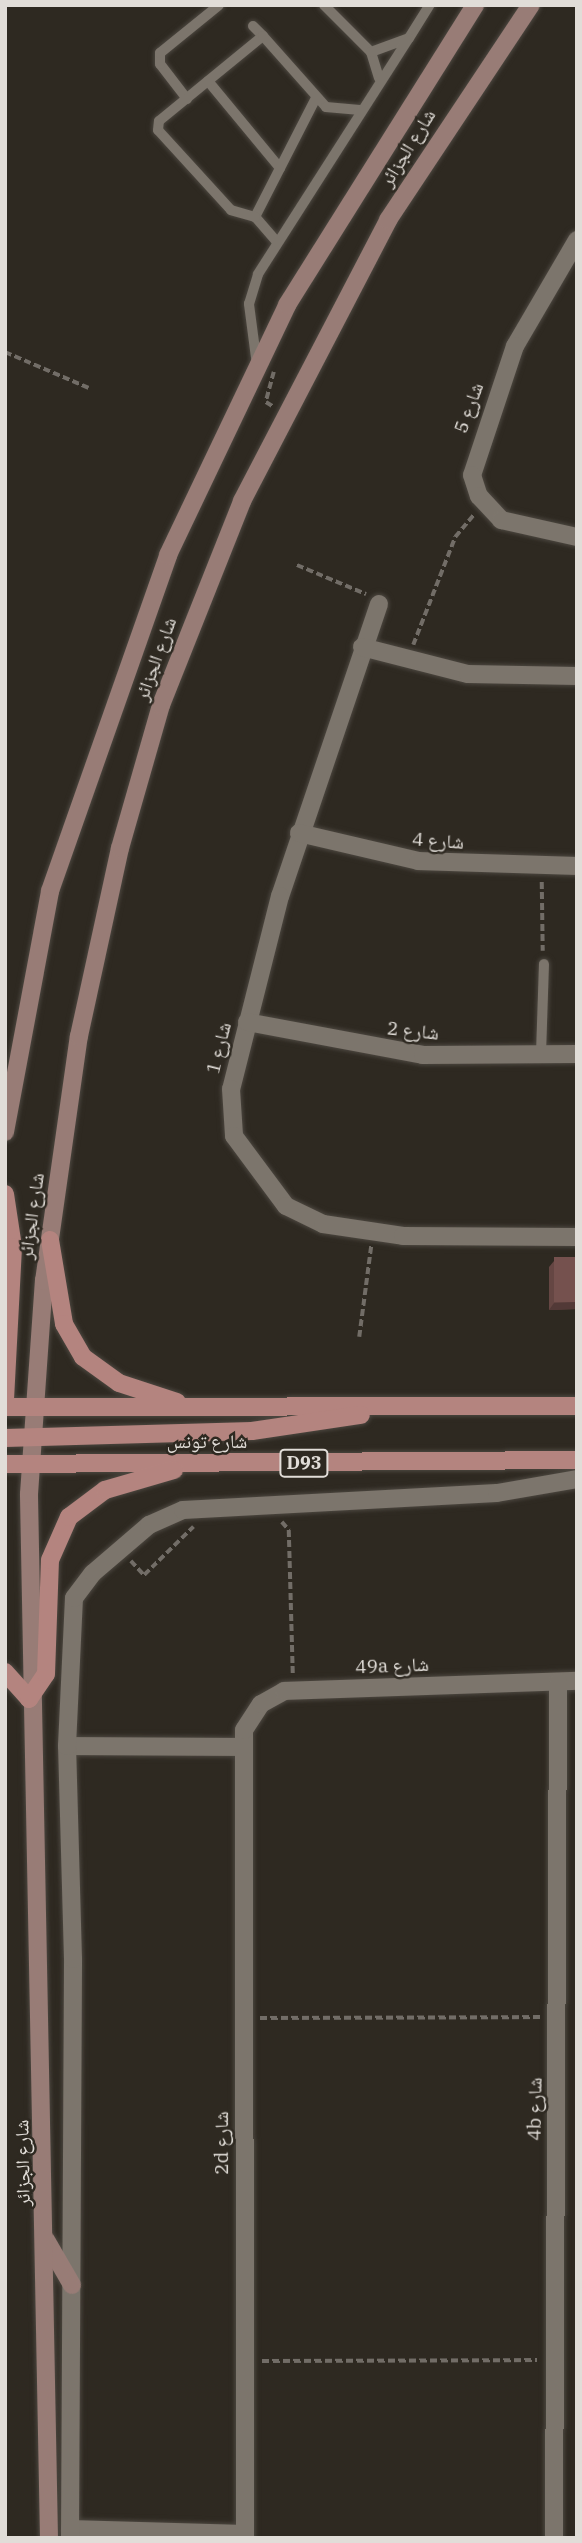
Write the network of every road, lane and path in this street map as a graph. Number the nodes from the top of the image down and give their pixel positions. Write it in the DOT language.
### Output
graph roads {
  1 [pos="219,5"];
  2 [pos="324,5"];
  3 [pos="430,5"];
  4 [pos="475,5"];
  5 [pos="531,5"];
  6 [pos="253,26"];
  7 [pos="263,36"];
  8 [pos="409,37"];
  9 [pos="371,52"];
  10 [pos="379,78"];
  11 [pos="208,82"];
  12 [pos="316,98"];
  13 [pos="187,99"];
  14 [pos="360,110"];
  15 [pos="280,168"];
  16 [pos="256,216"];
  17 [pos="577,240"];
  18 [pos="277,242"];
  19 [pos="5,352"];
  20 [pos="257,366"];
  21 [pos="89,388"];
  22 [pos="286,412"];
  23 [pos="485,506"];
  24 [pos="577,537"];
  25 [pos="297,565"];
  26 [pos="379,604"];
  27 [pos="362,647"];
  28 [pos="408,660"];
  29 [pos="577,677"];
  30 [pos="299,833"];
  31 [pos="542,866"];
  32 [pos="577,866"];
  33 [pos="543,959"];
  34 [pos="247,1022"];
  35 [pos="541,1054"];
  36 [pos="577,1054"];
  37 [pos="5,1132"];
  38 [pos="5,1194"];
  39 [pos="373,1233"];
  40 [pos="577,1237"];
  41 [pos="50,1240"];
  42 [pos="359,1337"];
  43 [pos="5,1398"];
  44 [pos="577,1406"];
  45 [pos="33,1407"];
  46 [pos="194,1407"];
  47 [pos="392,1407"];
  48 [pos="5,1408"];
  49 [pos="5,1438"];
  50 [pos="32,1438"];
  51 [pos="577,1460"];
  52 [pos="201,1462"];
  53 [pos="5,1464"];
  54 [pos="31,1464"];
  55 [pos="577,1479"];
  56 [pos="267,1521"];
  57 [pos="199,1522"];
  58 [pos="120,1549"];
  59 [pos="5,1672"];
  60 [pos="577,1681"];
  61 [pos="558,1682"];
  62 [pos="293,1691"];
  63 [pos="29,1699"];
  64 [pos="67,1746"];
  65 [pos="241,1747"];
  66 [pos="558,2016"];
  67 [pos="243,2018"];
  68 [pos="45,2239"];
  69 [pos="72,2285"];
  70 [pos="554,2359"];
  71 [pos="244,2362"];
  72 [pos="70,2533"];
  73 [pos="245,2536"];
  74 [pos="48,2538"];
  75 [pos="554,2538"];
  1 -- 13 [label="lane"];
  2 -- 9 [label="lane"];
  3 -- 8 [label="lane"];
  4 -- 20 [label="main road, شارع الجزائر"];
  5 -- 22 [label="main road, شارع الجزائر"];
  6 -- 7 [label="lane"];
  7 -- 11 [label="lane"];
  7 -- 12 [label="lane"];
  8 -- 9 [label="lane"];
  8 -- 10 [label="lane"];
  9 -- 10 [label="lane"];
  10 -- 14 [label="lane"];
  11 -- 13 [label="lane"];
  11 -- 15 [label="lane"];
  12 -- 14 [label="lane"];
  12 -- 15 [label="lane"];
  13 -- 16 [label="lane"];
  14 -- 18 [label="lane"];
  15 -- 16 [label="lane"];
  16 -- 18 [label="lane"];
  17 -- 23 [label="street, شارع 5"];
  18 -- 20 [label="lane"];
  19 -- 21 [label="path"];
  20 -- 22 [label="path"];
  20 -- 37 [label="main road, شارع الجزائر"];
  22 -- 41 [label="main road, شارع الجزائر"];
  23 -- 24 [label="street"];
  23 -- 28 [label="path"];
  25 -- 26 [label="path"];
  26 -- 27 [label="street, شارع 1"];
  27 -- 28 [label="street"];
  27 -- 30 [label="street, شارع 1"];
  28 -- 29 [label="street"];
  30 -- 31 [label="street, شارع 4"];
  30 -- 34 [label="street, شارع 1"];
  31 -- 32 [label="street, شارع 4"];
  31 -- 33 [label="path"];
  33 -- 35 [label="lane"];
  34 -- 35 [label="street, شارع 2"];
  34 -- 39 [label="street, شارع 1"];
  35 -- 36 [label="street, شارع 2"];
  38 -- 43 [label="main road"];
  39 -- 40 [label="street, شارع 1"];
  39 -- 42 [label="path"];
  41 -- 45 [label="main road, شارع الجزائر"];
  41 -- 46 [label="main road"];
  44 -- 47 [label="main road, شارع تونس"];
  45 -- 46 [label="main road, شارع تونس"];
  45 -- 48 [label="main road, شارع تونس"];
  45 -- 50 [label="main road, شارع الجزائر"];
  46 -- 47 [label="main road, شارع تونس"];
  47 -- 50 [label="main road"];
  49 -- 50 [label="main road"];
  50 -- 54 [label="main road, شارع الجزائر"];
  51 -- 52 [label="main road, شارع تونس / D93"];
  52 -- 54 [label="main road, شارع تونس / D93"];
  52 -- 63 [label="main road"];
  53 -- 54 [label="main road, شارع تونس / D93"];
  54 -- 63 [label="main road, شارع الجزائر"];
  55 -- 58 [label="street"];
  56 -- 62 [label="path"];
  57 -- 58 [label="path"];
  58 -- 64 [label="street"];
  59 -- 63 [label="main road"];
  60 -- 61 [label="street, 49a شارع"];
  61 -- 62 [label="street, 49a شارع"];
  61 -- 66 [label="street, 4b شارع"];
  62 -- 65 [label="street, 49a شارع"];
  63 -- 68 [label="main road, شارع الجزائر"];
  64 -- 65 [label="street"];
  64 -- 69 [label="street"];
  65 -- 67 [label="street, 2d شارع"];
  66 -- 67 [label="path"];
  66 -- 70 [label="street, 4b شارع"];
  67 -- 71 [label="street, 2d شارع"];
  68 -- 69 [label="main road"];
  68 -- 74 [label="main road, شارع الجزائر"];
  69 -- 72 [label="street"];
  70 -- 71 [label="path"];
  70 -- 75 [label="street, 4b شارع"];
  71 -- 73 [label="street, 2d شارع"];
  72 -- 73 [label="street"];
}
